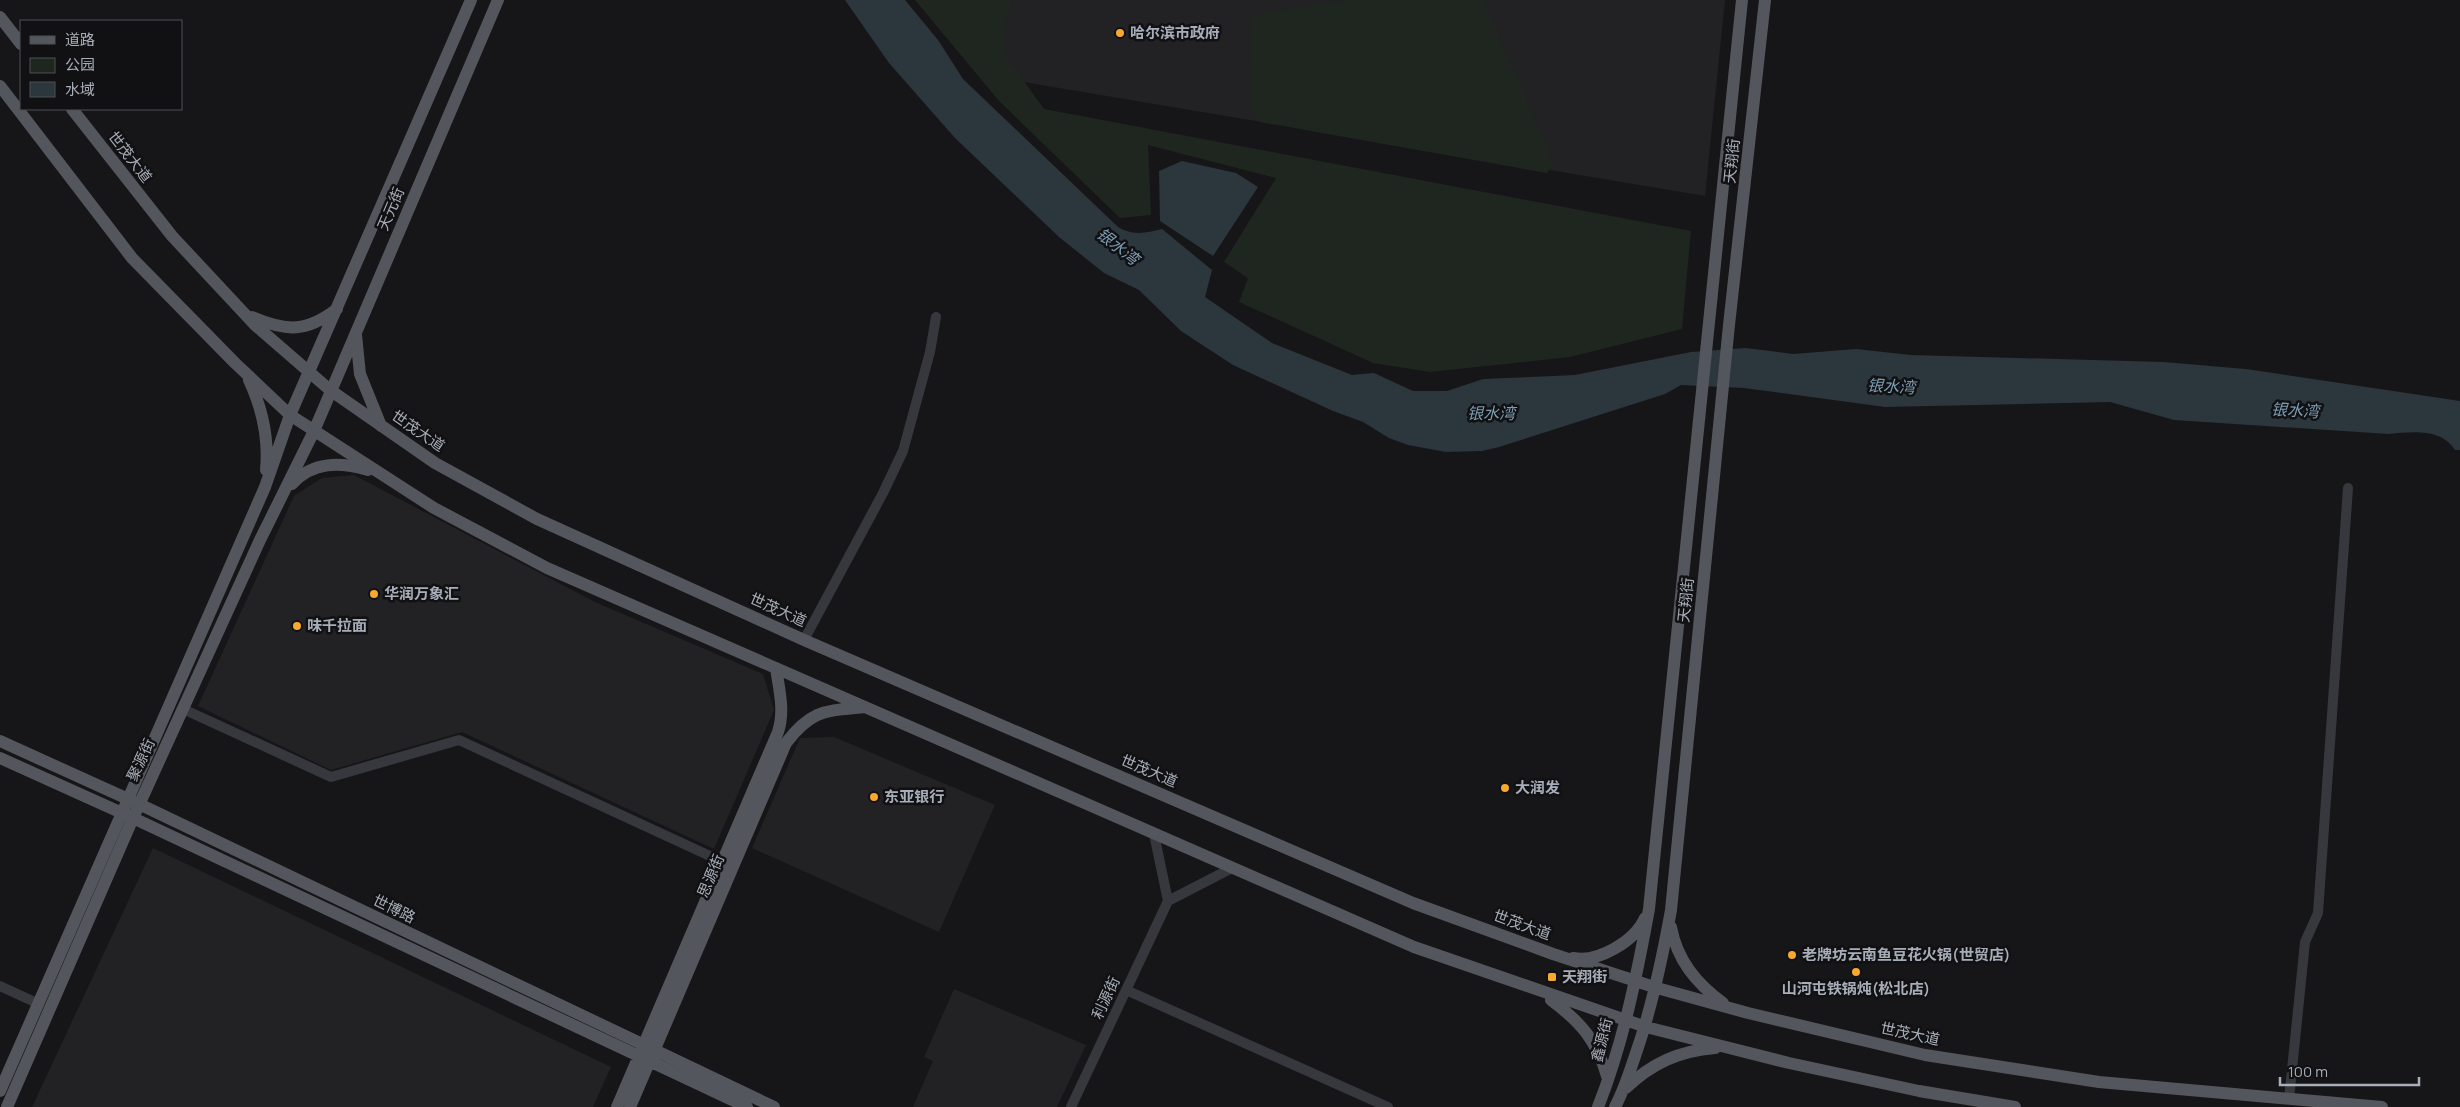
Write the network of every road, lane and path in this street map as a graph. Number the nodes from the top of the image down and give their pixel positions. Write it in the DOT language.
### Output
graph roads {
  1 [pos="471,0"];
  2 [pos="498,0"];
  3 [pos="1742,0"];
  4 [pos="1765,0"];
  5 [pos="0,17"];
  6 [pos="20,43"];
  7 [pos="0,86"];
  8 [pos="73,110"];
  9 [pos="338,309"];
  10 [pos="245,314"];
  11 [pos="936,318"];
  12 [pos="356,330"];
  13 [pos="310,372"];
  14 [pos="246,373"];
  15 [pos="330,390"];
  16 [pos="290,415"];
  17 [pos="381,426"];
  18 [pos="314,431"];
  19 [pos="382,475"];
  20 [pos="266,487"];
  21 [pos="2348,488"];
  22 [pos="284,493"];
  23 [pos="804,640"];
  24 [pos="776,668"];
  25 [pos="867,707"];
  26 [pos="183,709"];
  27 [pos="0,741"];
  28 [pos="0,758"];
  29 [pos="134,802"];
  30 [pos="128,816"];
  31 [pos="1154,834"];
  32 [pos="723,862"];
  33 [pos="1232,868"];
  34 [pos="1168,901"];
  35 [pos="1649,909"];
  36 [pos="1671,910"];
  37 [pos="1553,954"];
  38 [pos="1634,981"];
  39 [pos="0,986"];
  40 [pos="1657,988"];
  41 [pos="1126,990"];
  42 [pos="1541,992"];
  43 [pos="39,1004"];
  44 [pos="1748,1013"];
  45 [pos="1624,1020"];
  46 [pos="1646,1027"];
  47 [pos="1724,1047"];
  48 [pos="646,1054"];
  49 [pos="1608,1080"];
  50 [pos="1625,1090"];
  51 [pos="0,1091"];
  52 [pos="2289,1100"];
  53 [pos="7,1107"];
  54 [pos="617,1107"];
  55 [pos="630,1107"];
  56 [pos="747,1107"];
  57 [pos="774,1107"];
  58 [pos="1071,1107"];
  59 [pos="1388,1107"];
  60 [pos="1598,1107"];
  61 [pos="1615,1107"];
  62 [pos="2015,1107"];
  63 [pos="2382,1107"];
  1 -- 9 [label="main road, 天元街"];
  2 -- 12 [label="main road, 天元街"];
  3 -- 35 [label="main road, 天翔街"];
  4 -- 36 [label="main road, 天翔街"];
  5 -- 6 [label="main road"];
  7 -- 14 [label="main road"];
  8 -- 10 [label="main road, 世茂大道"];
  9 -- 10 [label="main road"];
  9 -- 13 [label="main road, 天元街"];
  10 -- 13 [label="main road, 世茂大道"];
  11 -- 23 [label="street"];
  12 -- 15 [label="main road, 天元街"];
  12 -- 17 [label="main road"];
  13 -- 15 [label="main road, 世茂大道"];
  13 -- 16 [label="main road, 天元街"];
  14 -- 16 [label="main road"];
  14 -- 20 [label="main road"];
  15 -- 17 [label="main road, 世茂大道"];
  15 -- 18 [label="main road, 天元街"];
  16 -- 18 [label="main road"];
  16 -- 20 [label="main road, 聚源街"];
  17 -- 23 [label="main road, 世茂大道"];
  18 -- 19 [label="main road"];
  18 -- 22 [label="main road, 聚源街"];
  19 -- 22 [label="main road"];
  19 -- 24 [label="main road"];
  20 -- 29 [label="main road, 聚源街"];
  21 -- 52 [label="street"];
  22 -- 26 [label="main road, 聚源街"];
  23 -- 37 [label="main road, 世茂大道"];
  24 -- 25 [label="main road"];
  24 -- 32 [label="main road, 思源街"];
  25 -- 31 [label="main road"];
  25 -- 48 [label="main road, 思源街"];
  26 -- 29 [label="main road, 聚源街"];
  26 -- 32 [label="street"];
  27 -- 29 [label="main road, 世博路"];
  28 -- 30 [label="main road, 世博路"];
  29 -- 30 [label="main road, 聚源街"];
  29 -- 48 [label="main road, 世博路"];
  30 -- 43 [label="main road, 聚源街"];
  30 -- 48 [label="main road, 世博路"];
  30 -- 53 [label="main road, 聚源街"];
  31 -- 33 [label="main road"];
  31 -- 34 [label="street"];
  32 -- 48 [label="main road, 思源街"];
  33 -- 34 [label="street"];
  33 -- 42 [label="main road"];
  34 -- 41 [label="street, 利源街"];
  35 -- 37 [label="main road"];
  35 -- 38 [label="main road, 天翔街"];
  36 -- 40 [label="main road, 天翔街"];
  36 -- 44 [label="main road"];
  37 -- 38 [label="main road, 世茂大道"];
  38 -- 40 [label="main road, 世茂大道"];
  38 -- 45 [label="main road, 鑫源街"];
  39 -- 43 [label="street"];
  40 -- 44 [label="main road, 世茂大道"];
  40 -- 46 [label="main road"];
  41 -- 58 [label="street, 利源街"];
  41 -- 59 [label="street"];
  42 -- 45 [label="main road"];
  42 -- 49 [label="main road"];
  43 -- 51 [label="main road, 聚源街"];
  44 -- 52 [label="main road, 世茂大道"];
  45 -- 46 [label="main road"];
  45 -- 49 [label="main road, 鑫源街"];
  46 -- 47 [label="main road"];
  46 -- 50 [label="main road"];
  47 -- 50 [label="main road"];
  47 -- 62 [label="main road"];
  48 -- 54 [label="main road, 思源街"];
  48 -- 55 [label="main road, 思源街"];
  48 -- 56 [label="main road, 世博路"];
  48 -- 57 [label="main road, 世博路"];
  49 -- 60 [label="main road, 鑫源街"];
  50 -- 61 [label="main road"];
  52 -- 63 [label="main road, 世茂大道"];
}
